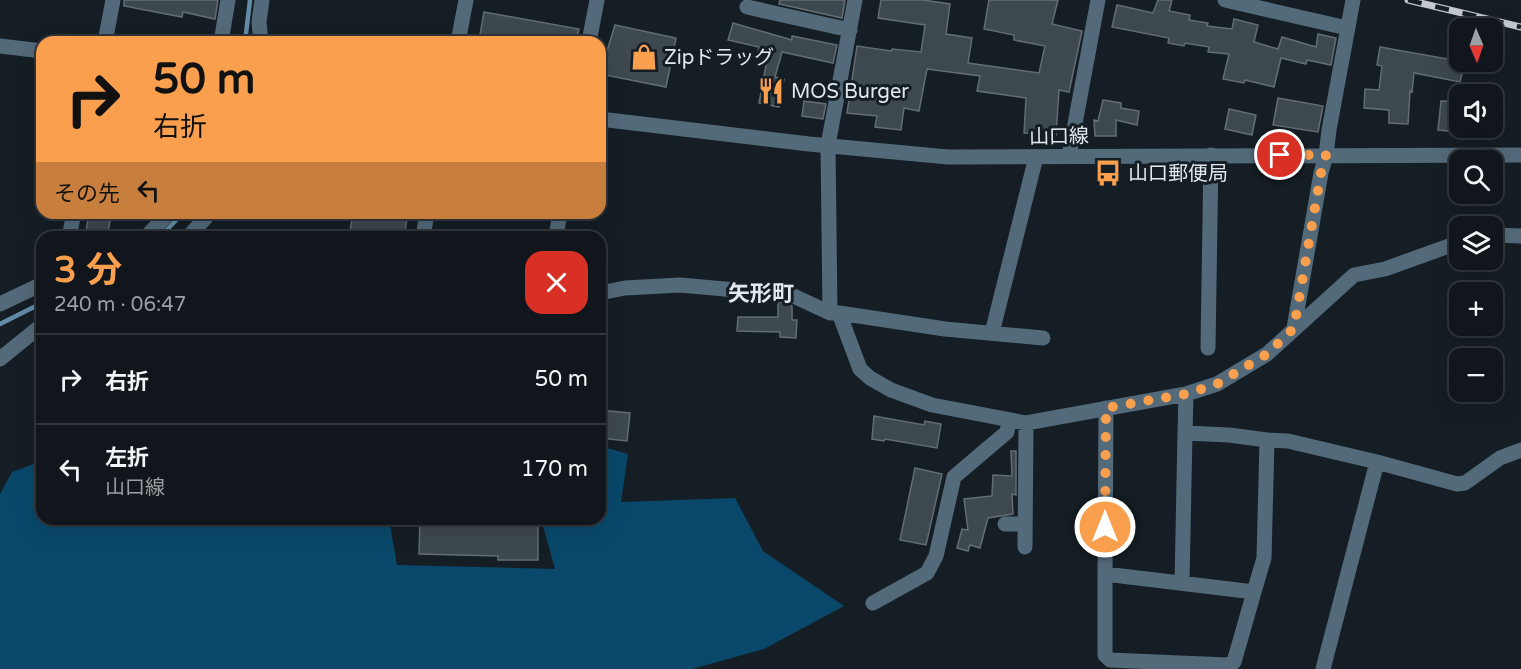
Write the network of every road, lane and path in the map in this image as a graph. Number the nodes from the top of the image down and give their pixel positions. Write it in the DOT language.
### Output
graph roads {
  1 [pos="113,0"];
  2 [pos="228,0"];
  3 [pos="262,0"];
  4 [pos="466,0"];
  5 [pos="597,0"];
  6 [pos="855,0"];
  7 [pos="1098,0"];
  8 [pos="1225,0"];
  9 [pos="1353,0"];
  10 [pos="747,7"];
  11 [pos="1347,28"];
  12 [pos="850,30"];
  13 [pos="106,36"];
  14 [pos="222,36"];
  15 [pos="260,36"];
  16 [pos="459,36"];
  17 [pos="590,36"];
  18 [pos="0,46"];
  19 [pos="36,50"];
  20 [pos="606,120"];
  21 [pos="828,145"];
  22 [pos="1521,154"];
  23 [pos="1211,155"];
  24 [pos="1326,155"];
  25 [pos="1069,156"];
  26 [pos="1036,157"];
  27 [pos="163,219"];
  28 [pos="204,219"];
  29 [pos="152,231"];
  30 [pos="194,231"];
  31 [pos="1503,235"];
  32 [pos="1521,236"];
  33 [pos="1449,246"];
  34 [pos="36,287"];
  35 [pos="606,292"];
  36 [pos="0,304"];
  37 [pos="834,313"];
  38 [pos="1294,328"];
  39 [pos="36,329"];
  40 [pos="992,333"];
  41 [pos="1043,338"];
  42 [pos="1208,348"];
  43 [pos="3,351"];
  44 [pos="1186,394"];
  45 [pos="1106,408"];
  46 [pos="1009,420"];
  47 [pos="1026,423"];
  48 [pos="1185,434"];
  49 [pos="1267,440"];
  50 [pos="1521,450"];
  51 [pos="1377,462"];
  52 [pos="1005,524"];
  53 [pos="1025,525"];
  54 [pos="1025,547"];
  55 [pos="1105,574"];
  56 [pos="1182,583"];
  57 [pos="1254,592"];
  58 [pos="873,603"];
  59 [pos="1323,669"];
  1 -- 13 [label="street"];
  2 -- 14 [label="street"];
  3 -- 15 [label="street"];
  4 -- 16 [label="street"];
  5 -- 17 [label="street"];
  6 -- 12 [label="street"];
  7 -- 25 [label="street"];
  8 -- 11 [label="street"];
  9 -- 11 [label="street"];
  10 -- 12 [label="street"];
  11 -- 24 [label="street"];
  12 -- 21 [label="street"];
  18 -- 19 [label="street"];
  20 -- 21 [label="street, 山口線"];
  21 -- 26 [label="street, 山口線"];
  21 -- 37 [label="street"];
  22 -- 24 [label="street, 山口線"];
  23 -- 24 [label="street, 山口線"];
  23 -- 25 [label="street, 山口線"];
  23 -- 42 [label="street"];
  24 -- 38 [label="street"];
  25 -- 26 [label="street, 山口線"];
  26 -- 40 [label="street"];
  27 -- 29 [label="street"];
  28 -- 30 [label="street"];
  31 -- 32 [label="street"];
  33 -- 38 [label="street"];
  34 -- 36 [label="street"];
  35 -- 37 [label="street"];
  37 -- 40 [label="street"];
  37 -- 46 [label="street"];
  38 -- 44 [label="street"];
  39 -- 43 [label="street"];
  40 -- 41 [label="street"];
  44 -- 45 [label="street"];
  44 -- 48 [label="street"];
  45 -- 47 [label="street"];
  45 -- 55 [label="street"];
  46 -- 47 [label="street"];
  46 -- 58 [label="street"];
  47 -- 53 [label="street"];
  48 -- 49 [label="street"];
  48 -- 56 [label="street"];
  49 -- 51 [label="street"];
  49 -- 57 [label="street"];
  50 -- 51 [label="street"];
  51 -- 59 [label="street"];
  52 -- 53 [label="street"];
  53 -- 54 [label="street"];
  55 -- 56 [label="street"];
  55 -- 57 [label="street"];
  56 -- 57 [label="street"];
}
